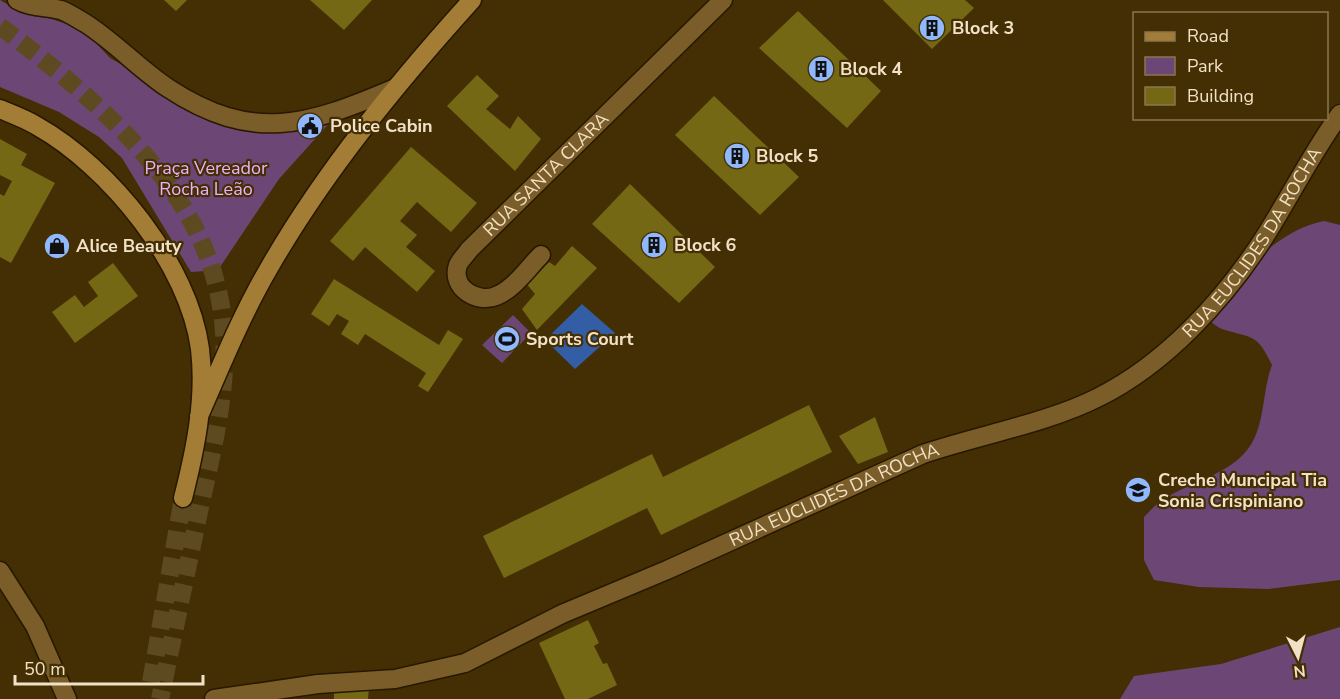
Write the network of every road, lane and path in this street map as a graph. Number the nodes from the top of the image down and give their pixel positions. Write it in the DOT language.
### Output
graph roads {
  1 [pos="17,0"];
  2 [pos="472,0"];
  3 [pos="723,0"];
  4 [pos="65,5"];
  5 [pos="393,89"];
  6 [pos="0,109"];
  7 [pos="1340,114"];
  8 [pos="541,255"];
  9 [pos="199,416"];
  10 [pos="183,498"];
  11 [pos="0,571"];
  12 [pos="67,699"];
  13 [pos="214,699"];
  1 -- 4 [label="street"];
  2 -- 5 [label="main road"];
  3 -- 8 [label="street, RUA SANTA CLARA"];
  4 -- 5 [label="street"];
  5 -- 9 [label="main road"];
  6 -- 9 [label="main road"];
  7 -- 13 [label="street, RUA EUCLIDES DA ROCHA"];
  9 -- 10 [label="main road"];
  11 -- 12 [label="street"];
}
